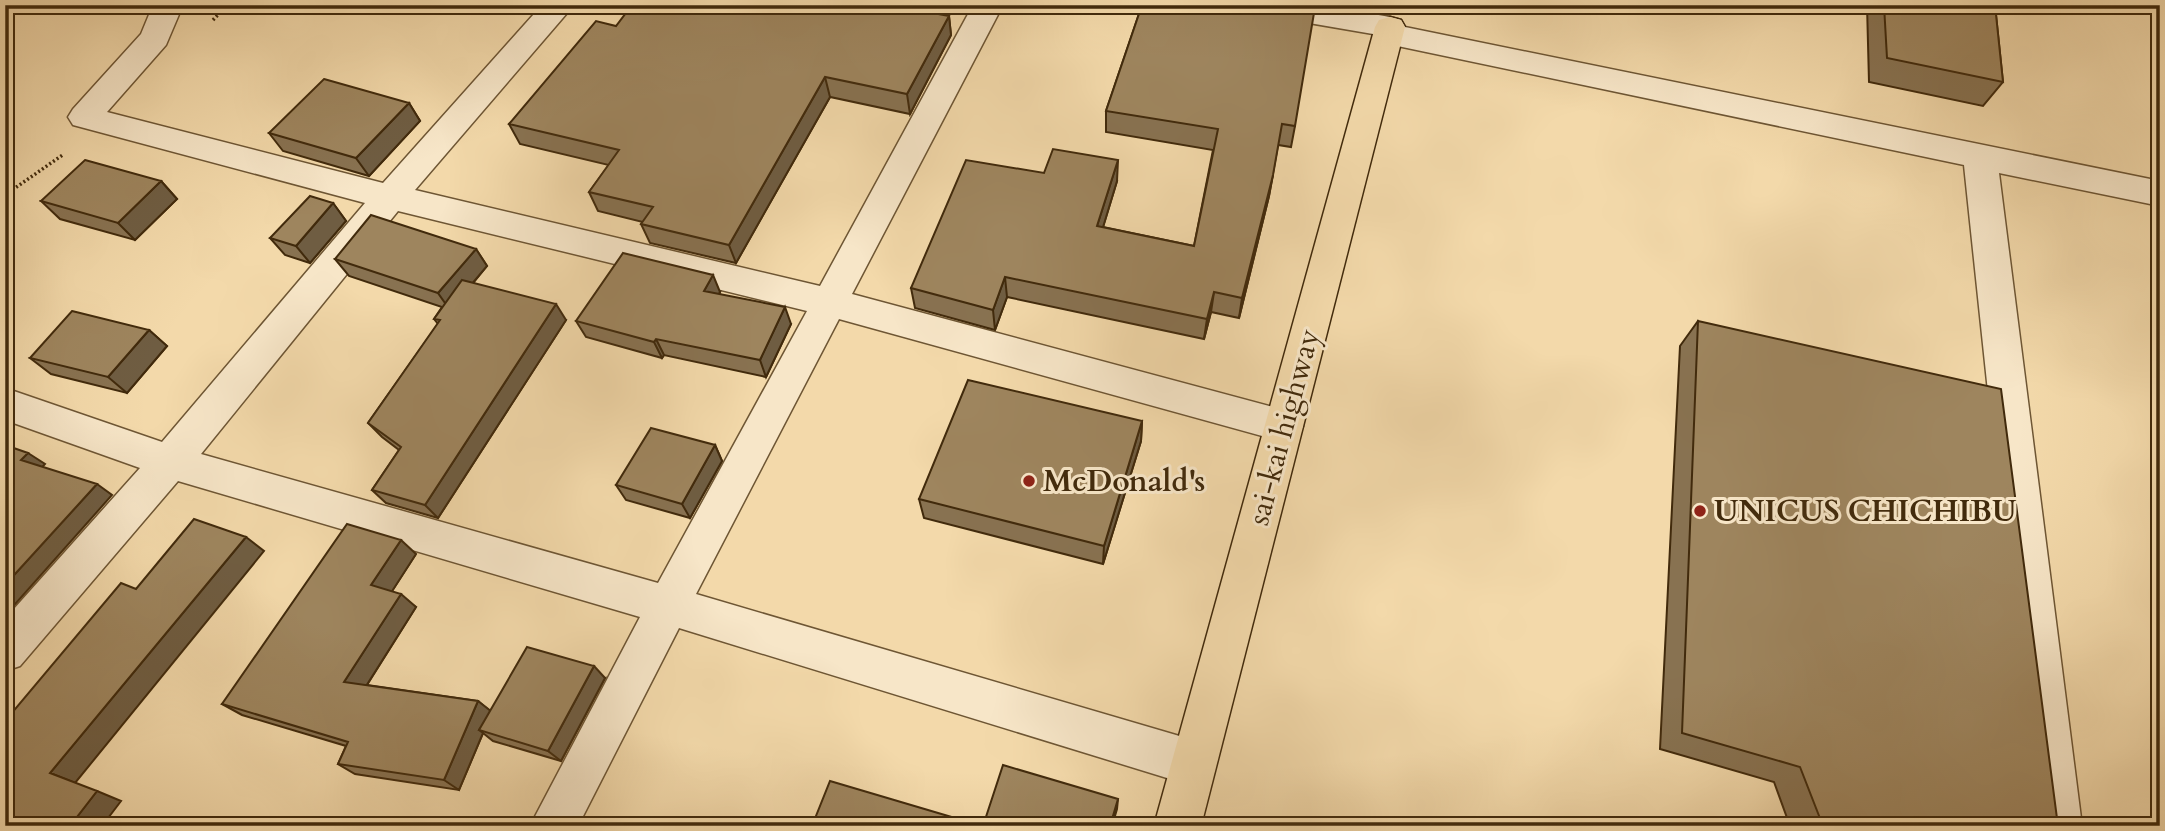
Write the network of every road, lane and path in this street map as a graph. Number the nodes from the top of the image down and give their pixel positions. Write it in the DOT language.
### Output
graph roads {
  1 [pos="167,5"];
  2 [pos="559,5"];
  3 [pos="988,5"];
  4 [pos="1262,5"];
  5 [pos="1344,12"];
  6 [pos="1389,31"];
  7 [pos="1980,157"];
  8 [pos="2160,194"];
  9 [pos="390,197"];
  10 [pos="831,303"];
  11 [pos="5,404"];
  12 [pos="1284,426"];
  13 [pos="170,462"];
  14 [pos="667,605"];
  15 [pos="5,651"];
  16 [pos="1193,763"];
  17 [pos="553,826"];
  18 [pos="1177,826"];
  19 [pos="2058,826"];
  1 -- 9 [label="street"];
  2 -- 9 [label="street"];
  3 -- 10 [label="street"];
  4 -- 5 [label="street"];
  5 -- 6 [label="street"];
  6 -- 7 [label="street"];
  6 -- 12 [label="highway, sai-kai highway"];
  7 -- 8 [label="street"];
  7 -- 19 [label="street"];
  9 -- 10 [label="street"];
  9 -- 13 [label="street"];
  10 -- 12 [label="street"];
  10 -- 14 [label="street"];
  11 -- 13 [label="street"];
  12 -- 16 [label="highway, sai-kai highway"];
  13 -- 14 [label="street"];
  13 -- 15 [label="street"];
  14 -- 16 [label="street"];
  14 -- 17 [label="street"];
  16 -- 18 [label="highway, sai-kai highway"];
}
